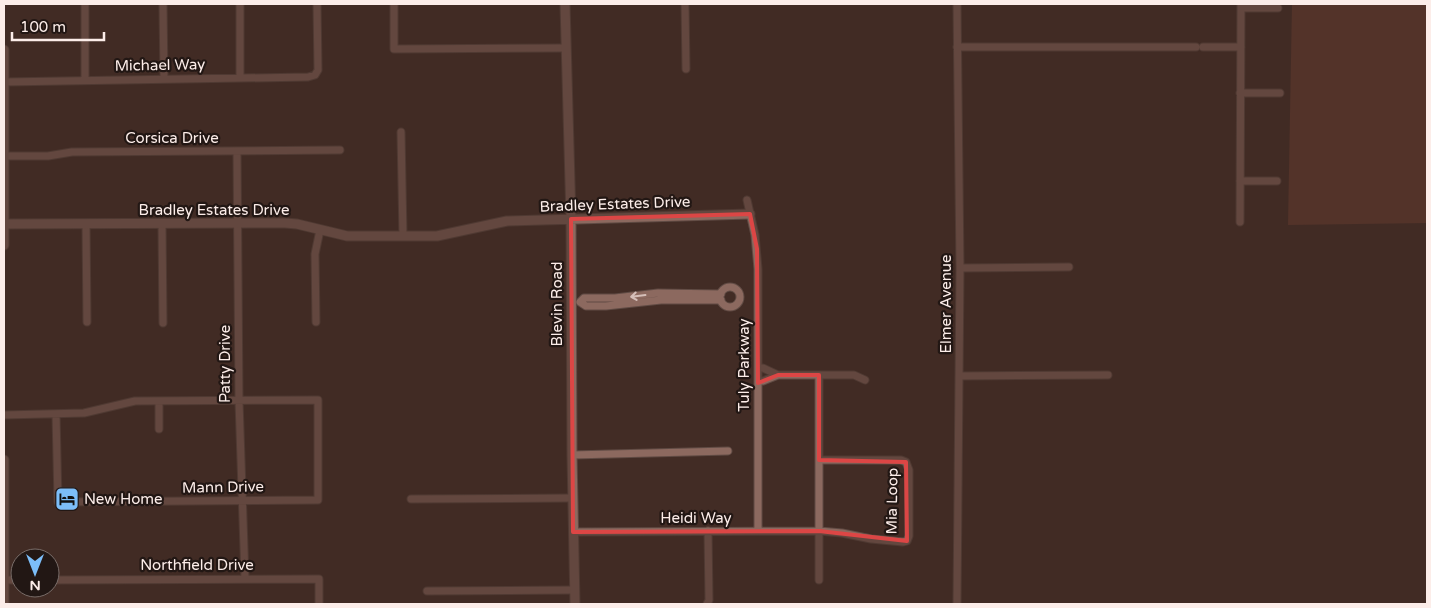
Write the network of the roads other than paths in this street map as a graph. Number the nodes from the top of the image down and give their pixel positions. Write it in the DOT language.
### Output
graph roads {
  1 [pos="85,4"];
  2 [pos="163,4"];
  3 [pos="240,4"];
  4 [pos="317,4"];
  5 [pos="394,4"];
  6 [pos="565,4"];
  7 [pos="685,4"];
  8 [pos="956,4"];
  9 [pos="1241,6"];
  10 [pos="1278,8"];
  11 [pos="957,47"];
  12 [pos="1241,47"];
  13 [pos="566,48"];
  14 [pos="4,50"];
  15 [pos="686,69"];
  16 [pos="164,78"];
  17 [pos="240,78"];
  18 [pos="85,80"];
  19 [pos="4,82"];
  20 [pos="1240,93"];
  21 [pos="1280,93"];
  22 [pos="402,132"];
  23 [pos="340,150"];
  24 [pos="237,151"];
  25 [pos="4,156"];
  26 [pos="1240,181"];
  27 [pos="1277,181"];
  28 [pos="747,200"];
  29 [pos="750,214"];
  30 [pos="571,219"];
  31 [pos="1240,222"];
  32 [pos="4,224"];
  33 [pos="86,224"];
  34 [pos="162,224"];
  35 [pos="239,224"];
  36 [pos="320,230"];
  37 [pos="403,236"];
  38 [pos="4,245"];
  39 [pos="1069,267"];
  40 [pos="960,268"];
  41 [pos="721,297"];
  42 [pos="576,302"];
  43 [pos="87,322"];
  44 [pos="316,322"];
  45 [pos="163,323"];
  46 [pos="758,368"];
  47 [pos="778,375"];
  48 [pos="819,375"];
  49 [pos="1108,375"];
  50 [pos="959,376"];
  51 [pos="865,380"];
  52 [pos="758,381"];
  53 [pos="159,401"];
  54 [pos="239,401"];
  55 [pos="4,414"];
  56 [pos="56,414"];
  57 [pos="159,429"];
  58 [pos="728,451"];
  59 [pos="572,456"];
  60 [pos="4,460"];
  61 [pos="819,460"];
  62 [pos="410,498"];
  63 [pos="573,498"];
  64 [pos="243,501"];
  65 [pos="819,530"];
  66 [pos="708,531"];
  67 [pos="758,531"];
  68 [pos="574,532"];
  69 [pos="244,578"];
  70 [pos="4,580"];
  71 [pos="60,580"];
  72 [pos="819,580"];
  73 [pos="574,590"];
  74 [pos="427,591"];
  75 [pos="4,604"];
  76 [pos="319,604"];
  77 [pos="575,604"];
  78 [pos="708,604"];
  79 [pos="957,604"];
  1 -- 18 [label="street"];
  2 -- 16 [label="street"];
  3 -- 17 [label="street"];
  4 -- 17 [label="street, Michael Way"];
  5 -- 13 [label="street"];
  6 -- 13 [label="street, Blevin Road"];
  7 -- 15 [label="street"];
  8 -- 11 [label="street, Elmer Avenue"];
  9 -- 10 [label="street"];
  9 -- 12 [label="street"];
  11 -- 12 [label="street"];
  11 -- 40 [label="street, Elmer Avenue"];
  12 -- 20 [label="street"];
  13 -- 30 [label="street, Blevin Road"];
  14 -- 19 [label="street"];
  16 -- 17 [label="street, Michael Way"];
  16 -- 18 [label="street, Michael Way"];
  18 -- 19 [label="street, Michael Way"];
  19 -- 25 [label="street"];
  20 -- 21 [label="street"];
  20 -- 26 [label="street"];
  22 -- 37 [label="street"];
  23 -- 24 [label="street, Corsica Drive"];
  24 -- 25 [label="street, Corsica Drive"];
  24 -- 35 [label="street, Patty Drive"];
  25 -- 32 [label="street"];
  26 -- 27 [label="street"];
  26 -- 31 [label="street"];
  28 -- 29 [label="street, Tuly Parkway"];
  29 -- 30 [label="street, Bradley Estates Drive"];
  29 -- 46 [label="street, Tuly Parkway"];
  30 -- 37 [label="street, Bradley Estates Drive"];
  30 -- 42 [label="street, Blevin Road"];
  32 -- 33 [label="street, Bradley Estates Drive"];
  32 -- 38 [label="street"];
  33 -- 34 [label="street, Bradley Estates Drive"];
  33 -- 43 [label="street"];
  34 -- 35 [label="street, Bradley Estates Drive"];
  34 -- 45 [label="street"];
  35 -- 36 [label="street, Bradley Estates Drive"];
  35 -- 54 [label="street, Patty Drive"];
  36 -- 37 [label="street, Bradley Estates Drive"];
  36 -- 44 [label="street"];
  39 -- 40 [label="street"];
  40 -- 50 [label="street, Elmer Avenue"];
  41 -- 42 [label="street"];
  42 -- 59 [label="street, Blevin Road"];
  46 -- 47 [label="street"];
  46 -- 52 [label="street, Tuly Parkway"];
  47 -- 48 [label="street"];
  47 -- 52 [label="street"];
  48 -- 51 [label="street"];
  48 -- 61 [label="street"];
  49 -- 50 [label="street"];
  50 -- 79 [label="street, Elmer Avenue"];
  52 -- 67 [label="street, Tuly Parkway"];
  53 -- 54 [label="street"];
  53 -- 56 [label="street"];
  53 -- 57 [label="street"];
  54 -- 64 [label="street, Patty Drive"];
  54 -- 64 [label="street, Mann Drive"];
  55 -- 56 [label="street"];
  56 -- 64 [label="street, Mann Drive"];
  58 -- 59 [label="street"];
  59 -- 63 [label="street, Blevin Road"];
  60 -- 70 [label="street"];
  61 -- 65 [label="street"];
  61 -- 65 [label="street, Mia Loop"];
  62 -- 63 [label="street"];
  63 -- 68 [label="street, Blevin Road"];
  64 -- 69 [label="street, Patty Drive"];
  65 -- 67 [label="street, Heidi Way"];
  65 -- 72 [label="street"];
  66 -- 67 [label="street, Heidi Way"];
  66 -- 68 [label="street, Heidi Way"];
  66 -- 78 [label="street"];
  68 -- 73 [label="street, Blevin Road"];
  69 -- 71 [label="street, Northfield Drive"];
  69 -- 76 [label="street, Northfield Drive"];
  70 -- 75 [label="street"];
  73 -- 74 [label="street"];
  73 -- 77 [label="street, Blevin Road"];
}
